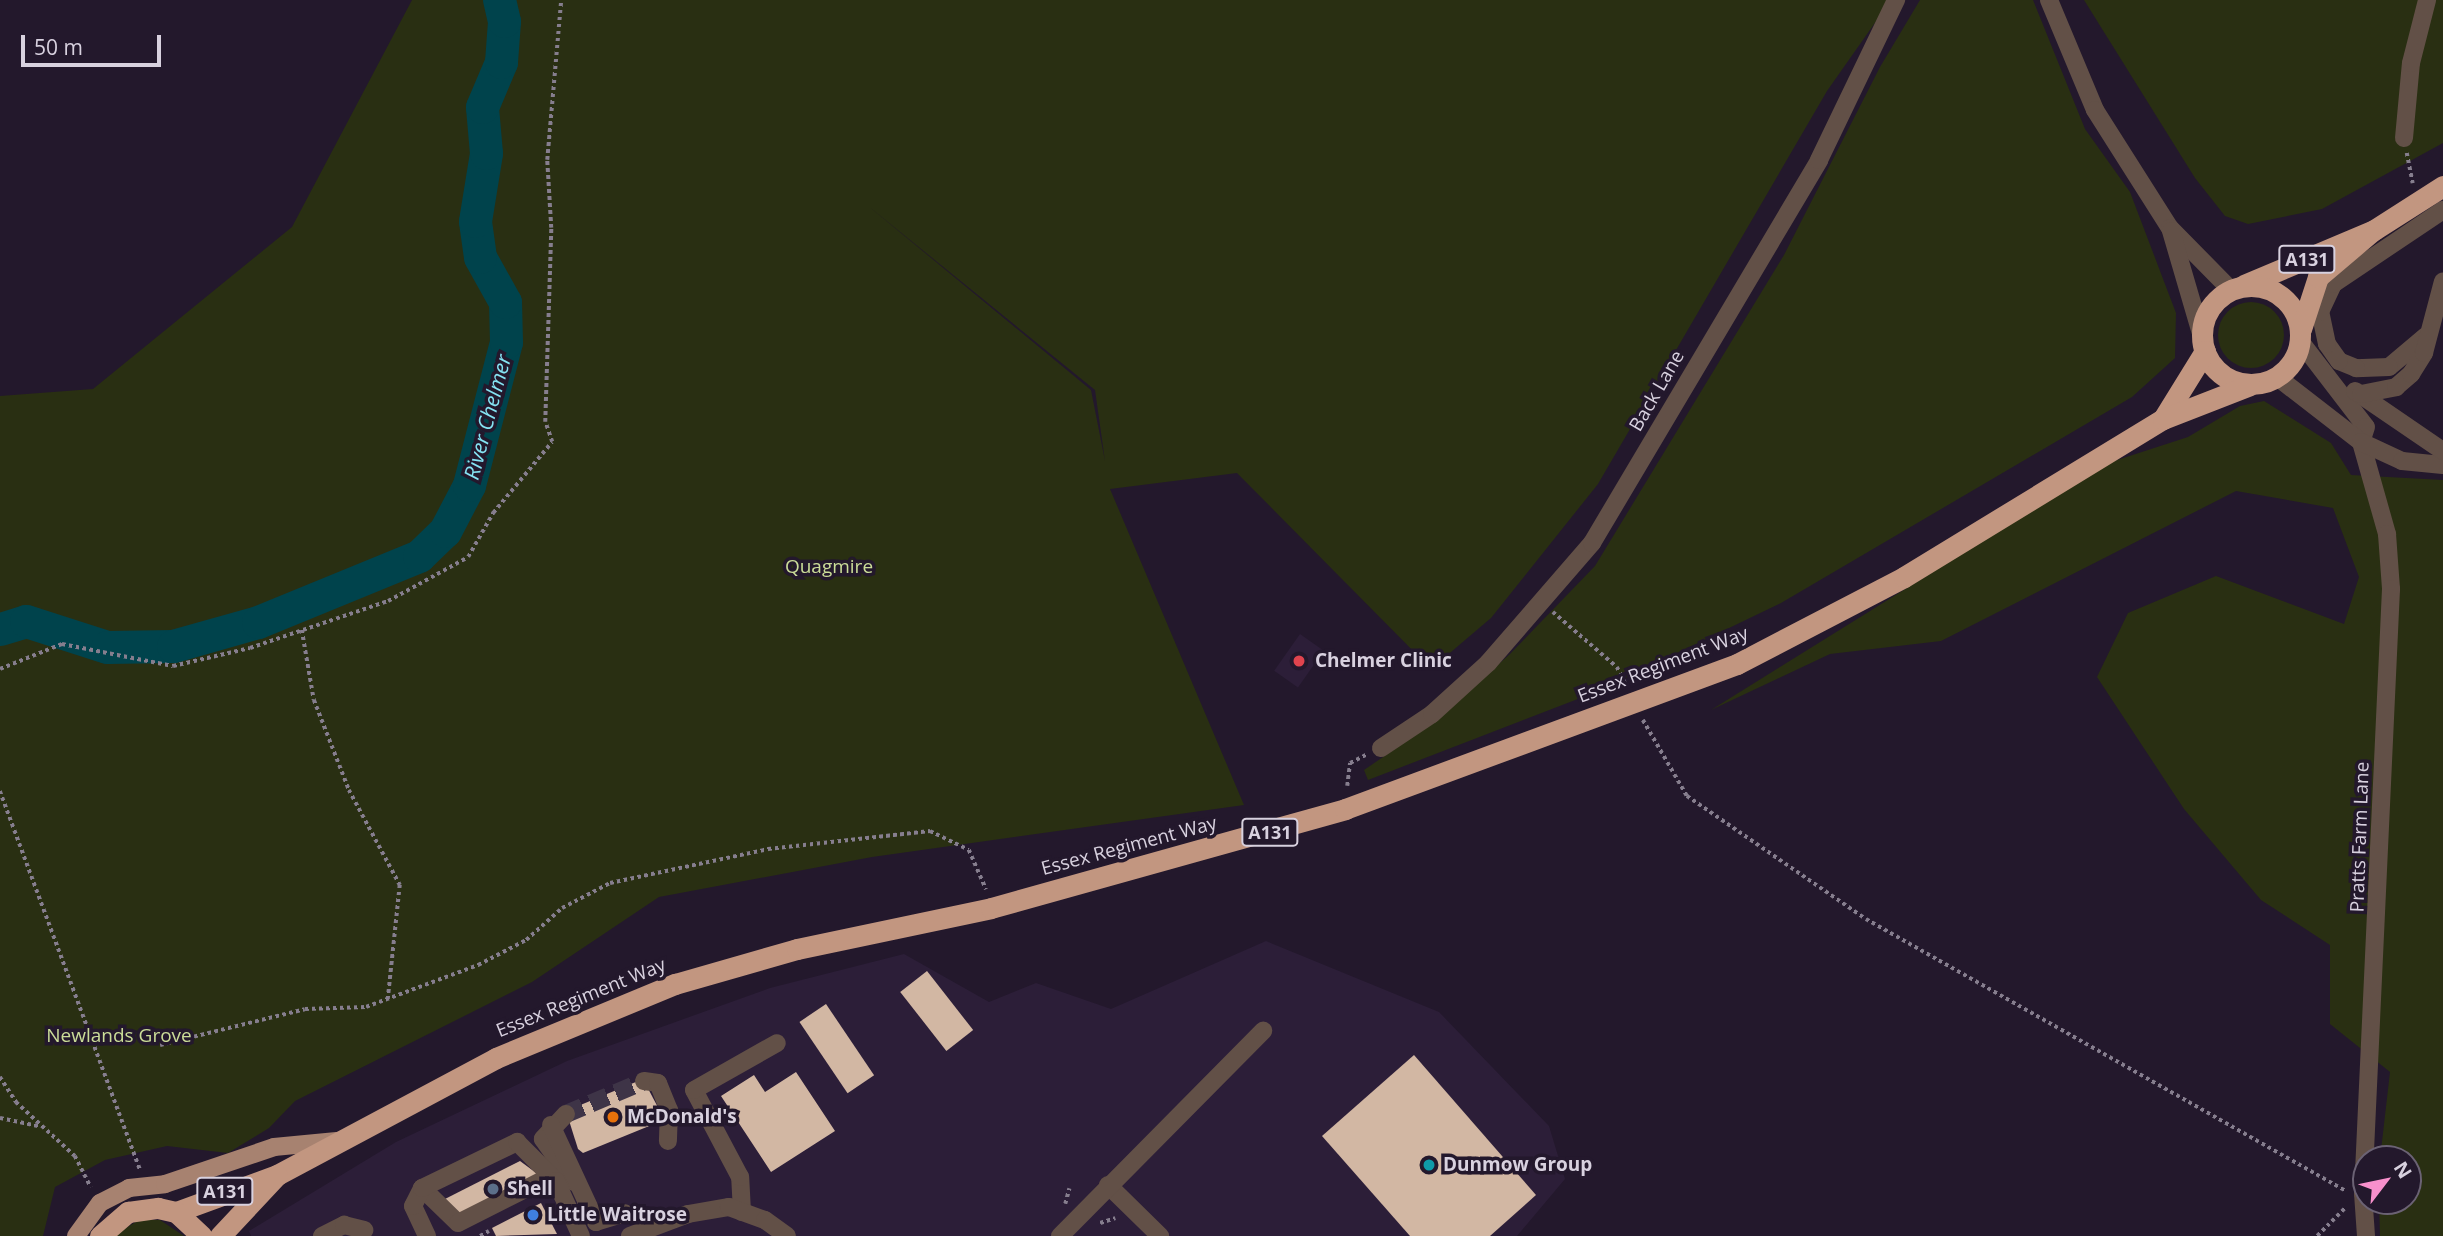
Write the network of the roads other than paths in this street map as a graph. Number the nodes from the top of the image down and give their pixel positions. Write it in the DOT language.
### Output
graph roads {
  1 [pos="1896,0"];
  2 [pos="2049,0"];
  3 [pos="2427,0"];
  4 [pos="2404,138"];
  5 [pos="2443,186"];
  6 [pos="2443,210"];
  7 [pos="2170,228"];
  8 [pos="2374,230"];
  9 [pos="2443,281"];
  10 [pos="2235,288"];
  11 [pos="2300,336"];
  12 [pos="2426,336"];
  13 [pos="2203,344"];
  14 [pos="2277,377"];
  15 [pos="2325,380"];
  16 [pos="2250,385"];
  17 [pos="2361,394"];
  18 [pos="2163,419"];
  19 [pos="2361,442"];
  20 [pos="2443,451"];
  21 [pos="2443,465"];
  22 [pos="1381,748"];
  23 [pos="1263,1031"];
  24 [pos="777,1043"];
  25 [pos="644,1081"];
  26 [pos="566,1114"];
  27 [pos="668,1140"];
  28 [pos="337,1141"];
  29 [pos="277,1175"];
  30 [pos="551,1176"];
  31 [pos="1111,1182"];
  32 [pos="422,1188"];
  33 [pos="176,1212"];
  34 [pos="742,1212"];
  35 [pos="625,1213"];
  36 [pos="364,1230"];
  37 [pos="655,1232"];
  38 [pos="76,1236"];
  39 [pos="100,1236"];
  40 [pos="202,1236"];
  41 [pos="220,1236"];
  42 [pos="322,1236"];
  43 [pos="427,1236"];
  44 [pos="580,1236"];
  45 [pos="630,1236"];
  46 [pos="787,1236"];
  47 [pos="1060,1236"];
  48 [pos="1160,1236"];
  49 [pos="2366,1236"];
  1 -- 22 [label="street, Back Lane"];
  2 -- 7 [label="street"];
  3 -- 4 [label="street"];
  5 -- 8 [label="highway, A131"];
  6 -- 12 [label="street"];
  7 -- 10 [label="street"];
  7 -- 13 [label="street"];
  8 -- 10 [label="highway, A131"];
  8 -- 11 [label="highway, A131"];
  9 -- 12 [label="street"];
  10 -- 11 [label="highway"];
  10 -- 13 [label="highway"];
  11 -- 14 [label="highway"];
  11 -- 15 [label="street, Pratts Farm Lane"];
  12 -- 17 [label="street"];
  13 -- 16 [label="highway"];
  13 -- 18 [label="highway, Essex Regiment Way / A131"];
  14 -- 16 [label="highway"];
  14 -- 19 [label="street"];
  15 -- 17 [label="street"];
  15 -- 19 [label="street, Pratts Farm Lane"];
  16 -- 18 [label="highway, Essex Regiment Way / A131"];
  17 -- 20 [label="street"];
  18 -- 28 [label="highway, Essex Regiment Way / A131"];
  19 -- 21 [label="street"];
  19 -- 49 [label="street, Pratts Farm Lane"];
  23 -- 31 [label="street"];
  24 -- 34 [label="street"];
  25 -- 27 [label="street"];
  26 -- 35 [label="street"];
  28 -- 29 [label="highway, Essex Regiment Way / A131"];
  28 -- 38 [label="main road"];
  29 -- 33 [label="highway, Essex Regiment Way / A131"];
  29 -- 41 [label="highway, Essex Regiment Way / A131"];
  30 -- 32 [label="street"];
  30 -- 32 [label="street"];
  30 -- 44 [label="street"];
  31 -- 47 [label="street"];
  31 -- 48 [label="street"];
  32 -- 43 [label="street"];
  33 -- 39 [label="highway"];
  33 -- 40 [label="highway"];
  34 -- 37 [label="street"];
  34 -- 46 [label="street"];
  36 -- 42 [label="street"];
  37 -- 45 [label="street"];
}
